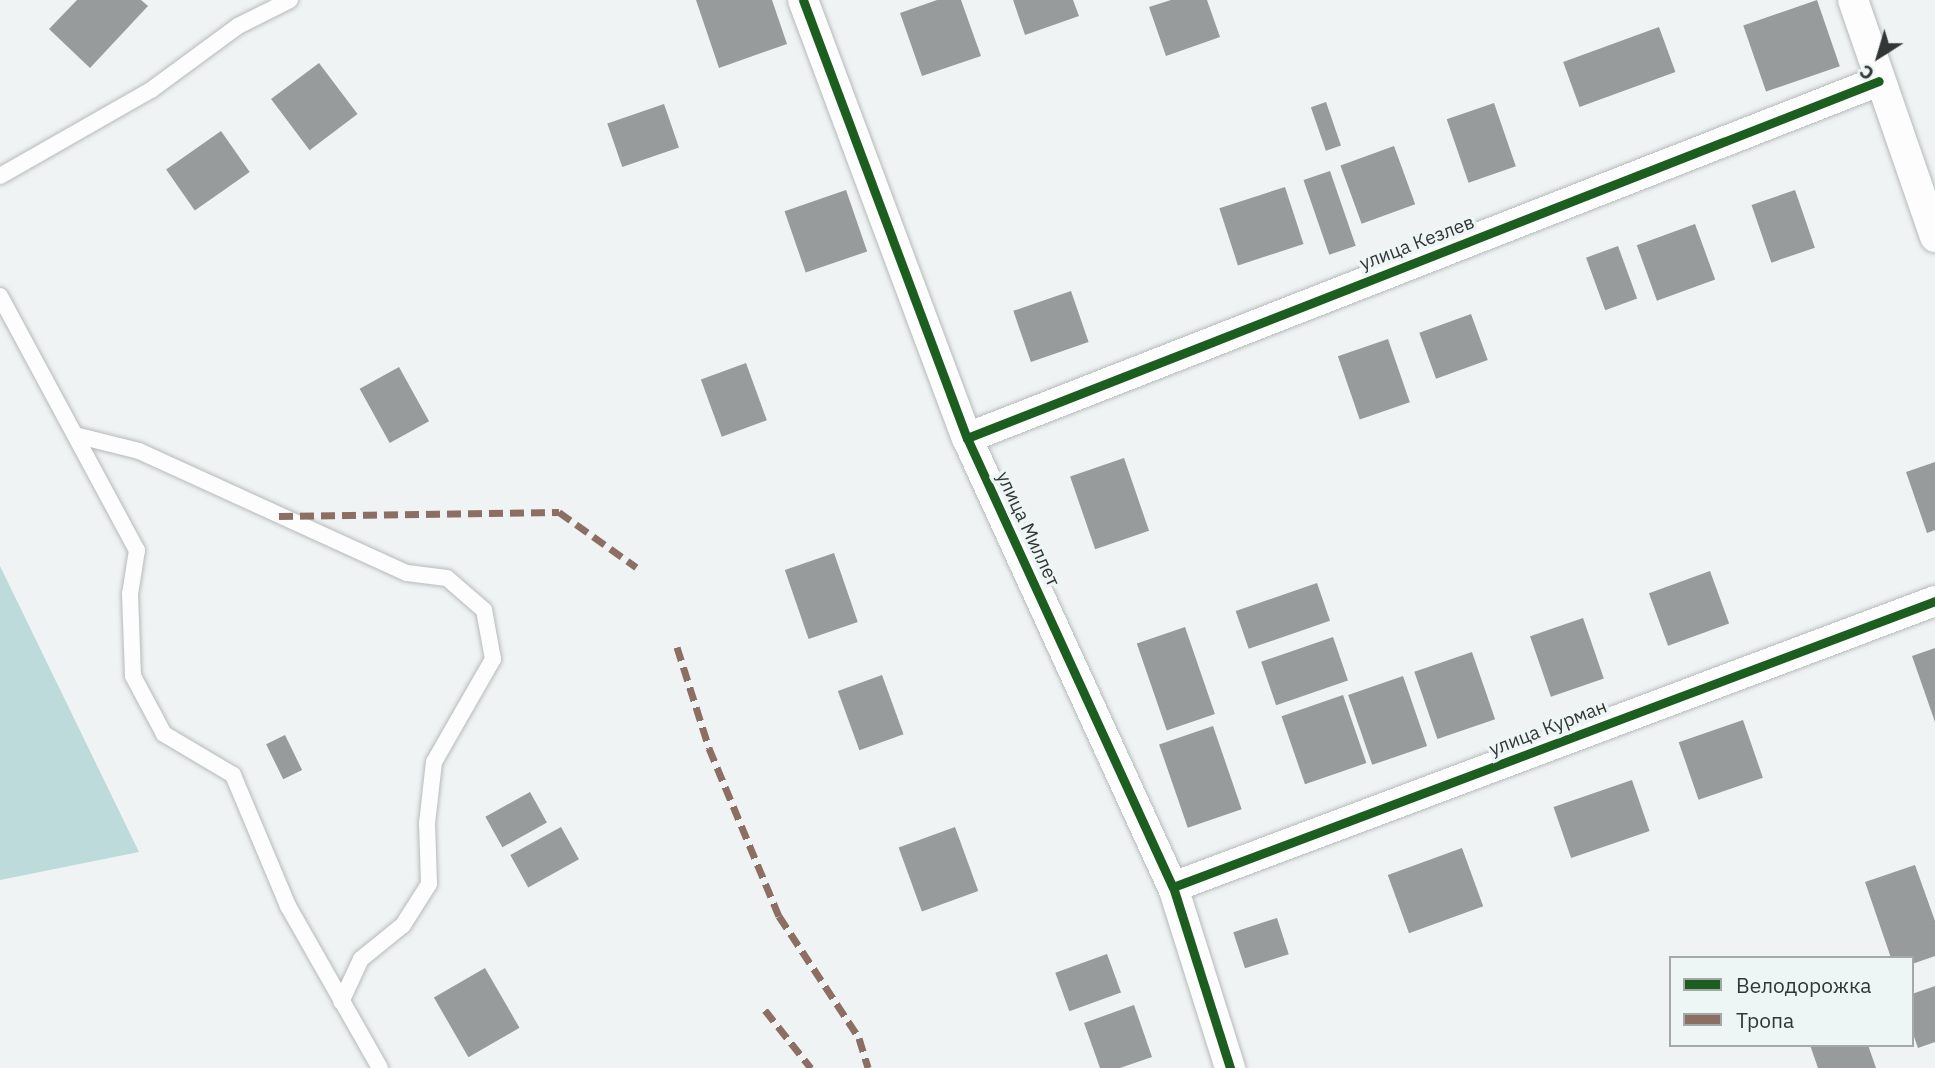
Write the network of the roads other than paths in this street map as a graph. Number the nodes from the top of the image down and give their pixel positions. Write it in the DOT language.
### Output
graph roads {
  1 [pos="290,0"];
  2 [pos="803,0"];
  3 [pos="1853,0"];
  4 [pos="1879,81"];
  5 [pos="0,176"];
  6 [pos="1935,237"];
  7 [pos="0,296"];
  8 [pos="79,436"];
  9 [pos="967,438"];
  10 [pos="1935,601"];
  11 [pos="1173,887"];
  12 [pos="341,1002"];
  13 [pos="380,1068"];
  14 [pos="1230,1068"];
  1 -- 5 [label="lane"];
  2 -- 9 [label="street, улица Миллет"];
  3 -- 4 [label="street"];
  4 -- 6 [label="street"];
  4 -- 9 [label="street, улица Кезлев"];
  7 -- 8 [label="lane"];
  8 -- 12 [label="lane"];
  8 -- 12 [label="lane"];
  9 -- 11 [label="street, улица Миллет"];
  10 -- 11 [label="street, улица Курман"];
  11 -- 14 [label="street, улица Миллет"];
  12 -- 13 [label="lane"];
}
